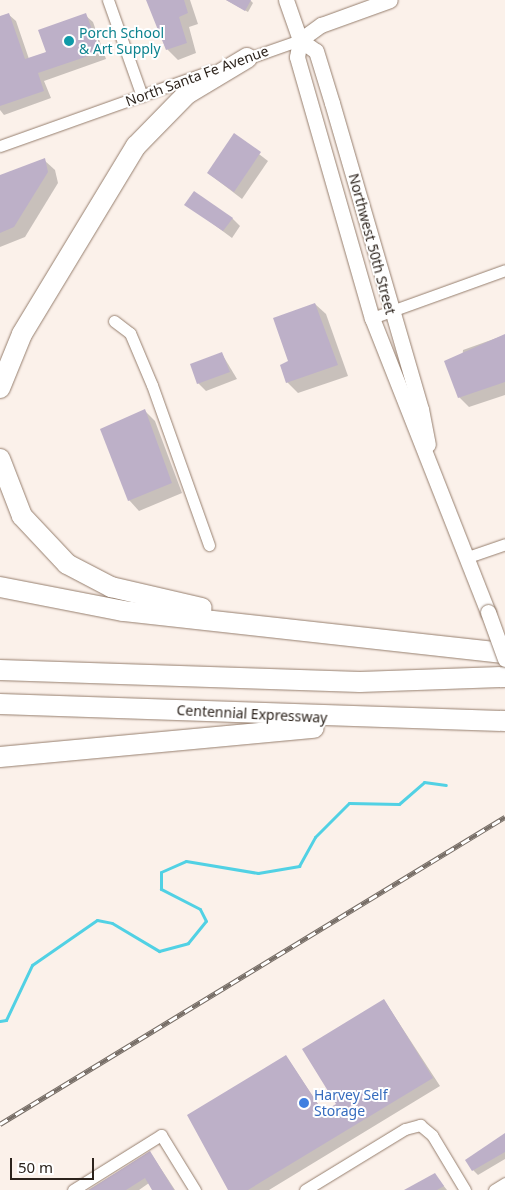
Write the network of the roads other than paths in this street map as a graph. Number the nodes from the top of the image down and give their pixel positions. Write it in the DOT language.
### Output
graph roads {
  1 [pos="108,0"];
  2 [pos="286,0"];
  3 [pos="390,0"];
  4 [pos="300,40"];
  5 [pos="247,58"];
  6 [pos="142,96"];
  7 [pos="0,146"];
  8 [pos="505,270"];
  9 [pos="390,312"];
  10 [pos="372,318"];
  11 [pos="114,321"];
  12 [pos="0,388"];
  13 [pos="430,458"];
  14 [pos="0,459"];
  15 [pos="505,544"];
  16 [pos="209,545"];
  17 [pos="468,557"];
  18 [pos="0,587"];
  19 [pos="359,637"];
  20 [pos="505,653"];
  21 [pos="505,660"];
  22 [pos="0,670"];
  23 [pos="505,677"];
  24 [pos="0,704"];
  25 [pos="400,720"];
  26 [pos="505,722"];
  27 [pos="0,757"];
  28 [pos="505,1183"];
  29 [pos="73,1190"];
  30 [pos="195,1190"];
  31 [pos="305,1190"];
  32 [pos="465,1190"];
  33 [pos="494,1190"];
  1 -- 6 [label="street"];
  2 -- 4 [label="main road, Northwest 50th Street"];
  3 -- 4 [label="main road, North Santa Fe Avenue"];
  4 -- 5 [label="street, North Santa Fe Avenue"];
  4 -- 9 [label="main road, Northwest 50th Street"];
  4 -- 10 [label="main road, Northwest 50th Street"];
  5 -- 6 [label="street, North Santa Fe Avenue"];
  5 -- 12 [label="highway"];
  6 -- 7 [label="street, North Santa Fe Avenue"];
  8 -- 9 [label="street"];
  9 -- 10 [label="street"];
  9 -- 13 [label="main road, Northwest 50th Street"];
  10 -- 13 [label="main road, Northwest 50th Street"];
  11 -- 16 [label="street"];
  13 -- 17 [label="main road, Northwest 50th Street"];
  14 -- 19 [label="highway"];
  15 -- 17 [label="street"];
  17 -- 21 [label="main road, Northwest 50th Street, bridge"];
  18 -- 19 [label="highway"];
  19 -- 20 [label="highway"];
  22 -- 23 [label="highway"];
  24 -- 25 [label="highway, Centennial Expressway"];
  25 -- 26 [label="highway, Centennial Expressway"];
  25 -- 27 [label="highway"];
  28 -- 33 [label="street"];
  29 -- 30 [label="street"];
  31 -- 32 [label="street"];
}
